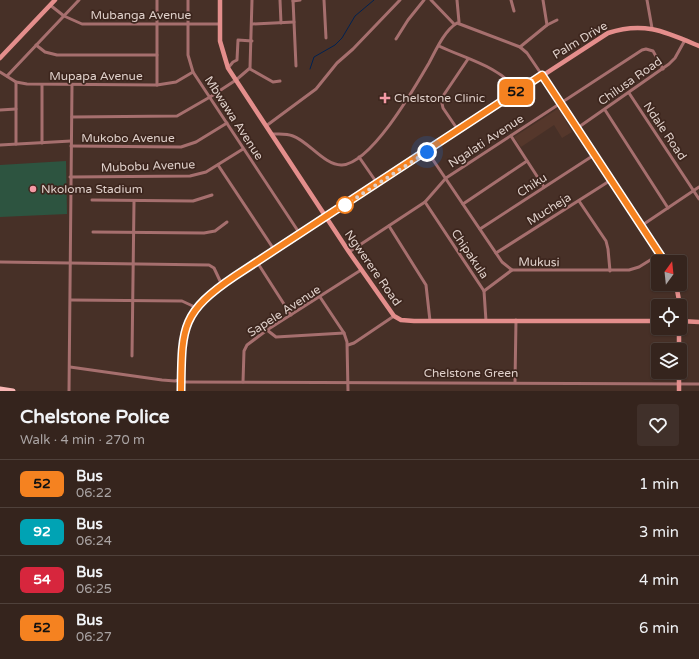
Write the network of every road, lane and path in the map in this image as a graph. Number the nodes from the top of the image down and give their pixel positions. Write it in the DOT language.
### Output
graph roads {
  1 [pos="79,0"];
  2 [pos="157,0"];
  3 [pos="188,0"];
  4 [pos="220,0"];
  5 [pos="252,0"];
  6 [pos="280,0"];
  7 [pos="293,0"];
  8 [pos="300,0"];
  9 [pos="324,0"];
  10 [pos="400,0"];
  11 [pos="424,0"];
  12 [pos="431,0"];
  13 [pos="457,0"];
  14 [pos="511,0"];
  15 [pos="543,0"];
  16 [pos="648,0"];
  17 [pos="52,2"];
  18 [pos="514,11"];
  19 [pos="64,16"];
  20 [pos="557,20"];
  21 [pos="294,22"];
  22 [pos="459,22"];
  23 [pos="281,23"];
  24 [pos="158,24"];
  25 [pos="187,24"];
  26 [pos="220,24"];
  27 [pos="252,24"];
  28 [pos="454,24"];
  29 [pos="547,25"];
  30 [pos="652,28"];
  31 [pos="326,38"];
  32 [pos="396,39"];
  33 [pos="685,40"];
  34 [pos="252,41"];
  35 [pos="36,45"];
  36 [pos="439,46"];
  37 [pos="699,46"];
  38 [pos="520,47"];
  39 [pos="157,55"];
  40 [pos="0,58"];
  41 [pos="468,59"];
  42 [pos="296,66"];
  43 [pos="228,68"];
  44 [pos="250,69"];
  45 [pos="663,69"];
  46 [pos="0,72"];
  47 [pos="193,72"];
  48 [pos="542,75"];
  49 [pos="7,76"];
  50 [pos="236,80"];
  51 [pos="280,81"];
  52 [pos="16,82"];
  53 [pos="42,85"];
  54 [pos="72,85"];
  55 [pos="157,85"];
  56 [pos="518,91"];
  57 [pos="629,93"];
  58 [pos="210,98"];
  59 [pos="560,104"];
  60 [pos="16,109"];
  61 [pos="0,110"];
  62 [pos="605,110"];
  63 [pos="72,117"];
  64 [pos="227,123"];
  65 [pos="266,126"];
  66 [pos="576,129"];
  67 [pos="458,130"];
  68 [pos="272,134"];
  69 [pos="511,136"];
  70 [pos="71,141"];
  71 [pos="42,143"];
  72 [pos="16,144"];
  73 [pos="0,145"];
  74 [pos="71,146"];
  75 [pos="243,149"];
  76 [pos="427,152"];
  77 [pos="594,155"];
  78 [pos="359,157"];
  79 [pos="527,161"];
  80 [pos="218,165"];
  81 [pos="70,177"];
  82 [pos="446,178"];
  83 [pos="611,180"];
  84 [pos="378,184"];
  85 [pos="544,187"];
  86 [pos="699,187"];
  87 [pos="694,191"];
  88 [pos="212,195"];
  89 [pos="699,199"];
  90 [pos="92,200"];
  91 [pos="578,201"];
  92 [pos="134,202"];
  93 [pos="425,202"];
  94 [pos="463,204"];
  95 [pos="668,208"];
  96 [pos="326,217"];
  97 [pos="227,222"];
  98 [pos="389,226"];
  99 [pos="641,226"];
  100 [pos="480,229"];
  101 [pos="94,232"];
  102 [pos="134,233"];
  103 [pos="300,234"];
  104 [pos="275,251"];
  105 [pos="349,252"];
  106 [pos="496,254"];
  107 [pos="660,254"];
  108 [pos="0,262"];
  109 [pos="257,262"];
  110 [pos="71,263"];
  111 [pos="133,264"];
  112 [pos="361,270"];
  113 [pos="512,270"];
  114 [pos="610,271"];
  115 [pos="222,285"];
  116 [pos="484,291"];
  117 [pos="320,298"];
  118 [pos="71,300"];
  119 [pos="133,301"];
  120 [pos="197,308"];
  121 [pos="291,315"];
  122 [pos="394,316"];
  123 [pos="516,320"];
  124 [pos="430,321"];
  125 [pos="486,321"];
  126 [pos="651,321"];
  127 [pos="687,321"];
  128 [pos="699,322"];
  129 [pos="267,330"];
  130 [pos="344,333"];
  131 [pos="348,345"];
  132 [pos="132,356"];
  133 [pos="70,367"];
  134 [pos="679,379"];
  135 [pos="181,380"];
  136 [pos="243,382"];
  137 [pos="348,382"];
  138 [pos="515,382"];
  139 [pos="679,383"];
  140 [pos="699,384"];
  141 [pos="0,389"];
  142 [pos="12,391"];
  143 [pos="69,391"];
  144 [pos="180,391"];
  145 [pos="348,391"];
  146 [pos="679,391"];
  1 -- 19 [label="street"];
  2 -- 24 [label="street"];
  3 -- 25 [label="street, Mbwawa Avenue"];
  4 -- 26 [label="street, Ngwerere Road"];
  5 -- 27 [label="street"];
  6 -- 23 [label="street"];
  7 -- 8 [label="street"];
  7 -- 21 [label="street"];
  9 -- 31 [label="street"];
  10 -- 65 [label="street"];
  11 -- 32 [label="street"];
  12 -- 28 [label="street"];
  13 -- 22 [label="street"];
  14 -- 18 [label="street"];
  15 -- 29 [label="street"];
  16 -- 30 [label="street"];
  17 -- 19 [label="street, Mubanga Avenue"];
  17 -- 40 [label="street"];
  19 -- 24 [label="street, Mubanga Avenue"];
  19 -- 35 [label="street"];
  20 -- 29 [label="street"];
  21 -- 23 [label="street"];
  21 -- 42 [label="street"];
  22 -- 28 [label="street"];
  22 -- 38 [label="street"];
  23 -- 27 [label="street"];
  24 -- 25 [label="street, Mubanga Avenue"];
  24 -- 39 [label="street"];
  25 -- 26 [label="street, Mubanga Avenue"];
  25 -- 47 [label="street, Mbwawa Avenue"];
  26 -- 43 [label="street, Ngwerere Road"];
  27 -- 34 [label="street"];
  28 -- 36 [label="street"];
  29 -- 38 [label="street"];
  30 -- 33 [label="street, Palm Drive"];
  30 -- 48 [label="street, Palm Drive"];
  33 -- 37 [label="street, Palm Drive"];
  33 -- 45 [label="street, Chilusa Road"];
  34 -- 43 [label="street"];
  34 -- 44 [label="street"];
  35 -- 39 [label="street"];
  35 -- 49 [label="street"];
  36 -- 41 [label="street"];
  36 -- 78 [label="street"];
  38 -- 48 [label="street"];
  39 -- 55 [label="street"];
  41 -- 56 [label="street"];
  41 -- 67 [label="street"];
  43 -- 50 [label="street, Ngwerere Road"];
  44 -- 50 [label="street"];
  44 -- 51 [label="street"];
  45 -- 57 [label="street, Chilusa Road"];
  45 -- 59 [label="street, Ngalati Avenue"];
  46 -- 49 [label="street, Mupapa Avenue"];
  47 -- 55 [label="street, Mupapa Avenue"];
  47 -- 58 [label="street, Mbwawa Avenue"];
  48 -- 56 [label="street, Palm Drive"];
  48 -- 59 [label="street"];
  49 -- 52 [label="street, Mupapa Avenue"];
  50 -- 58 [label="street"];
  50 -- 65 [label="street, Ngwerere Road"];
  52 -- 53 [label="street, Mupapa Avenue"];
  52 -- 60 [label="street"];
  53 -- 54 [label="street, Mupapa Avenue"];
  53 -- 71 [label="street"];
  54 -- 55 [label="street, Mupapa Avenue"];
  54 -- 63 [label="street"];
  56 -- 67 [label="street, Palm Drive"];
  57 -- 62 [label="street, Chilusa Road"];
  57 -- 87 [label="street, Ndale Road"];
  58 -- 63 [label="street"];
  58 -- 64 [label="street, Mbwawa Avenue"];
  59 -- 66 [label="street"];
  59 -- 69 [label="street, Ngalati Avenue"];
  60 -- 61 [label="street"];
  60 -- 72 [label="street"];
  62 -- 66 [label="street, Chilusa Road"];
  62 -- 95 [label="street"];
  63 -- 70 [label="street"];
  64 -- 74 [label="street, Mukobo Avenue"];
  64 -- 75 [label="street, Mbwawa Avenue"];
  65 -- 68 [label="street, Ngwerere Road"];
  66 -- 77 [label="street"];
  67 -- 76 [label="street, Palm Drive"];
  68 -- 78 [label="street"];
  68 -- 96 [label="street, Ngwerere Road"];
  69 -- 79 [label="street"];
  69 -- 82 [label="street, Ngalati Avenue"];
  70 -- 71 [label="street"];
  70 -- 74 [label="street"];
  71 -- 72 [label="street"];
  72 -- 73 [label="street"];
  74 -- 81 [label="street"];
  75 -- 80 [label="street, Mubobu Avenue"];
  75 -- 103 [label="street, Mbwawa Avenue"];
  76 -- 82 [label="street, Mukusi"];
  76 -- 84 [label="street, Palm Drive"];
  77 -- 83 [label="street"];
  77 -- 85 [label="street, Chiku"];
  78 -- 84 [label="street"];
  79 -- 85 [label="street"];
  79 -- 94 [label="street"];
  80 -- 81 [label="street, Mubobu Avenue"];
  80 -- 104 [label="street"];
  81 -- 110 [label="street"];
  82 -- 93 [label="street, Ngalati Avenue"];
  82 -- 94 [label="street, Mukusi"];
  83 -- 91 [label="street, Mucheja"];
  83 -- 99 [label="street"];
  84 -- 96 [label="street, Palm Drive"];
  85 -- 100 [label="street, Chiku"];
  86 -- 87 [label="street"];
  87 -- 89 [label="street, Ndale Road"];
  87 -- 95 [label="street"];
  88 -- 92 [label="street"];
  90 -- 92 [label="street"];
  91 -- 106 [label="street, Mucheja"];
  91 -- 114 [label="street"];
  92 -- 102 [label="street"];
  93 -- 98 [label="street, Ngalati Avenue"];
  93 -- 116 [label="street, Chipakula"];
  94 -- 100 [label="street, Mukusi"];
  95 -- 99 [label="street"];
  96 -- 103 [label="street, Palm Drive"];
  96 -- 105 [label="street, Ngwerere Road"];
  97 -- 102 [label="street"];
  98 -- 105 [label="street, Ngalati Avenue"];
  98 -- 124 [label="street"];
  99 -- 107 [label="street"];
  100 -- 106 [label="street, Mukusi"];
  101 -- 102 [label="street"];
  102 -- 111 [label="street"];
  103 -- 104 [label="street, Palm Drive"];
  104 -- 109 [label="street, Palm Drive"];
  105 -- 112 [label="street, Ngwerere Road"];
  106 -- 113 [label="street, Mukusi"];
  107 -- 114 [label="street, Mukusi"];
  108 -- 110 [label="street"];
  109 -- 115 [label="street, Palm Drive"];
  109 -- 121 [label="street"];
  110 -- 111 [label="street"];
  110 -- 118 [label="street"];
  111 -- 115 [label="street"];
  111 -- 119 [label="street"];
  112 -- 117 [label="street, Sapele Avenue"];
  112 -- 122 [label="street, Ngwerere Road"];
  113 -- 114 [label="street, Mukusi"];
  113 -- 116 [label="street"];
  115 -- 120 [label="street, Palm Drive"];
  116 -- 125 [label="street, Chipakula"];
  117 -- 121 [label="street, Sapele Avenue"];
  117 -- 130 [label="street"];
  118 -- 119 [label="street"];
  118 -- 133 [label="street"];
  119 -- 120 [label="street"];
  119 -- 132 [label="street"];
  120 -- 135 [label="street, Palm Drive"];
  121 -- 129 [label="street, Sapele Avenue"];
  122 -- 124 [label="street, Ngwerere Road"];
  122 -- 131 [label="street"];
  123 -- 125 [label="street, Ngwerere Road"];
  123 -- 126 [label="street, Ngwerere Road"];
  123 -- 138 [label="street"];
  124 -- 125 [label="street, Ngwerere Road"];
  127 -- 128 [label="street"];
  129 -- 130 [label="street"];
  129 -- 136 [label="street, Sapele Avenue"];
  130 -- 131 [label="street"];
  131 -- 137 [label="street"];
  133 -- 135 [label="street, Chelstone Green"];
  133 -- 143 [label="street"];
  134 -- 139 [label="street"];
  135 -- 136 [label="street, Chelstone Green"];
  135 -- 144 [label="street, Palm Drive"];
  136 -- 137 [label="street, Chelstone Green"];
  137 -- 138 [label="street, Chelstone Green"];
  137 -- 145 [label="street"];
  138 -- 139 [label="street, Chelstone Green"];
  139 -- 140 [label="street, Chelstone Green"];
  139 -- 146 [label="street"];
  141 -- 142 [label="main road"];
}
